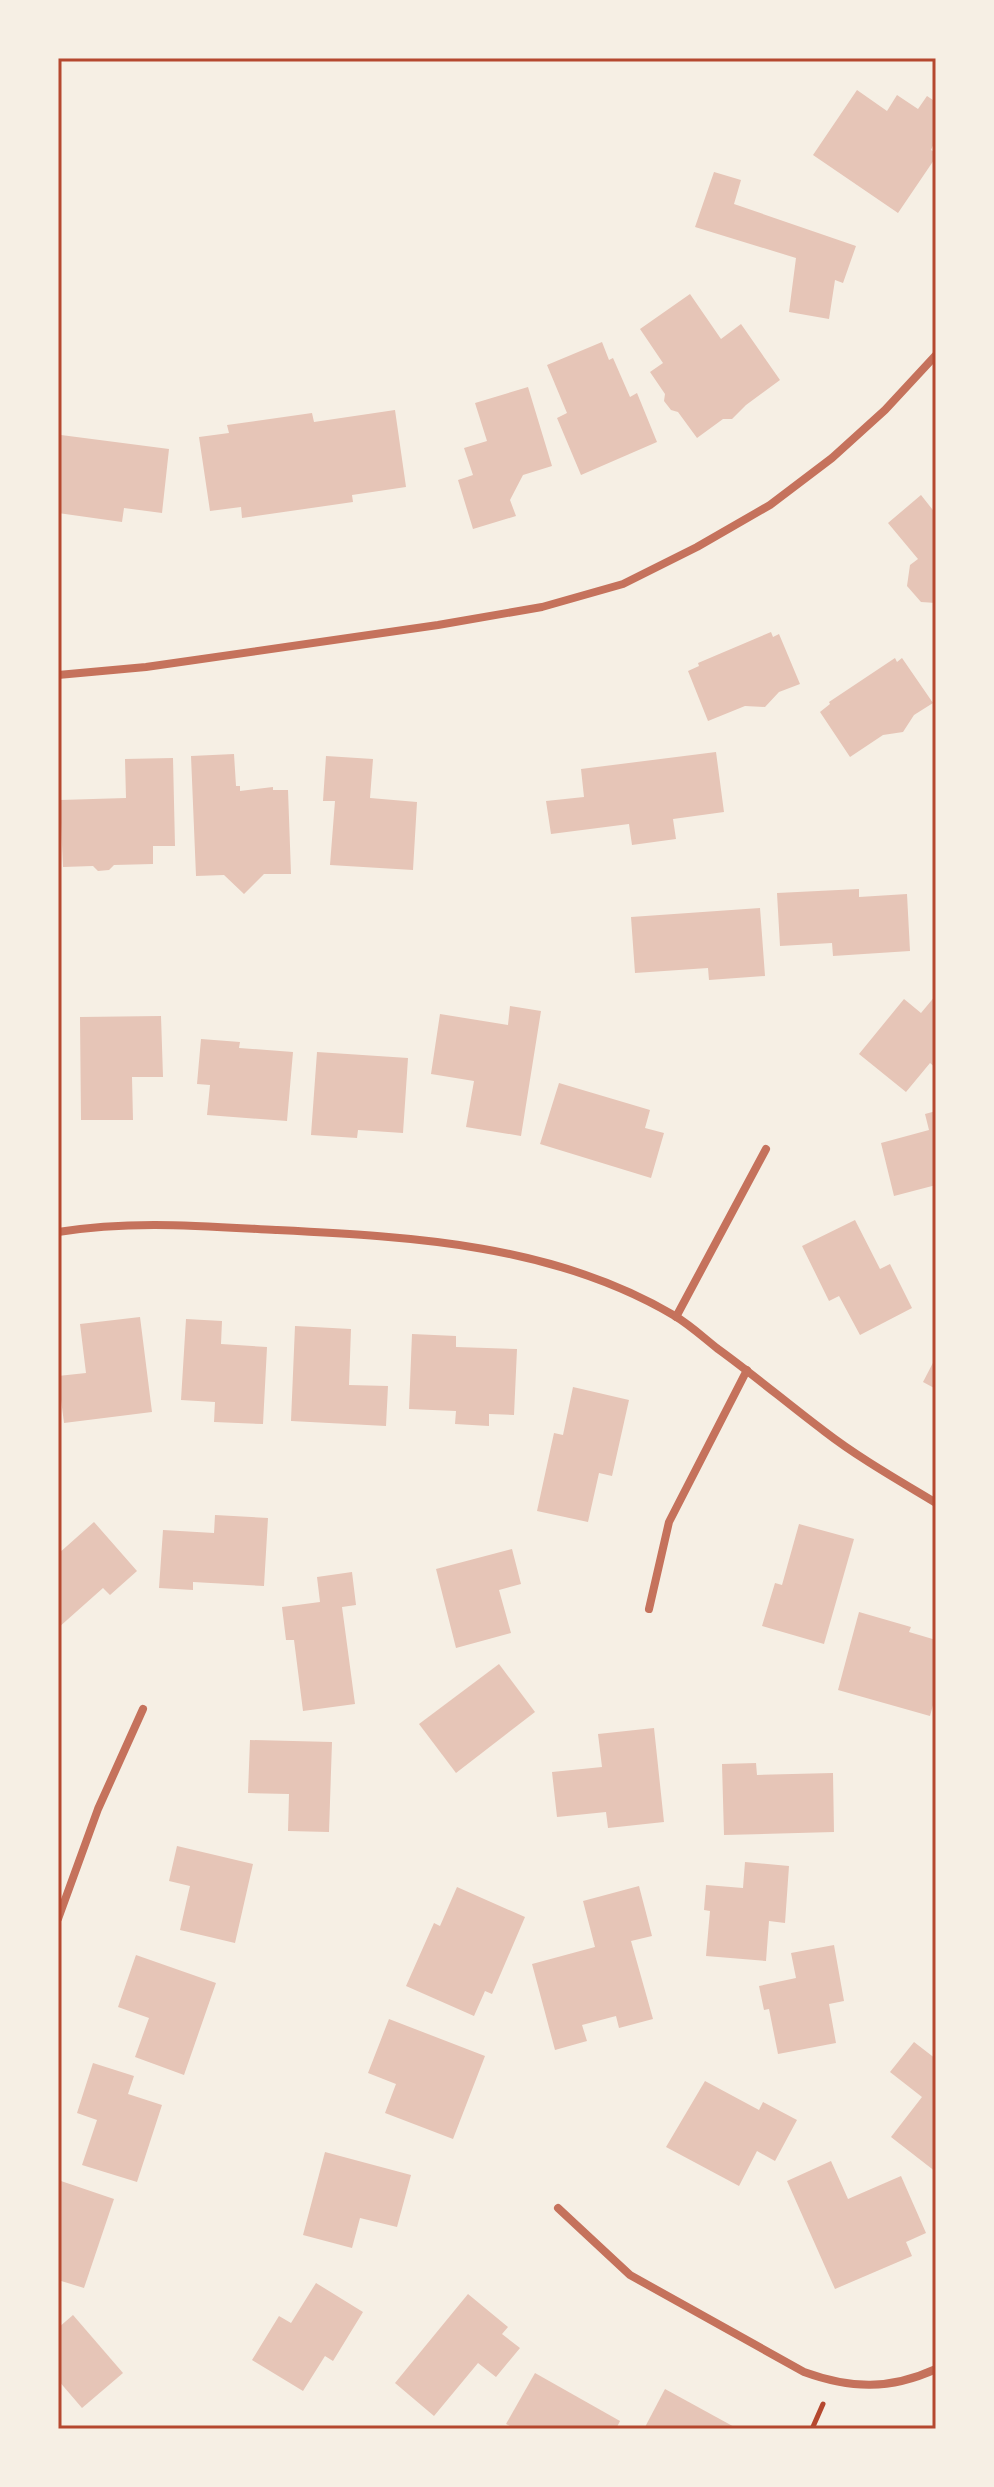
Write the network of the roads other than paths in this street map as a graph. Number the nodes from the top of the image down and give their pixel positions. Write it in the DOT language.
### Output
graph roads {
  1 [pos="936,355"];
  2 [pos="58,675"];
  3 [pos="766,1149"];
  4 [pos="58,1232"];
  5 [pos="676,1317"];
  6 [pos="747,1370"];
  7 [pos="936,1503"];
  8 [pos="649,1609"];
  9 [pos="143,1709"];
  10 [pos="58,1919"];
  11 [pos="558,2208"];
  12 [pos="936,2369"];
  1 -- 2 [label="street"];
  3 -- 5 [label="street"];
  4 -- 5 [label="street"];
  5 -- 6 [label="street"];
  6 -- 7 [label="street"];
  6 -- 8 [label="street"];
  9 -- 10 [label="street"];
  11 -- 12 [label="street"];
}
